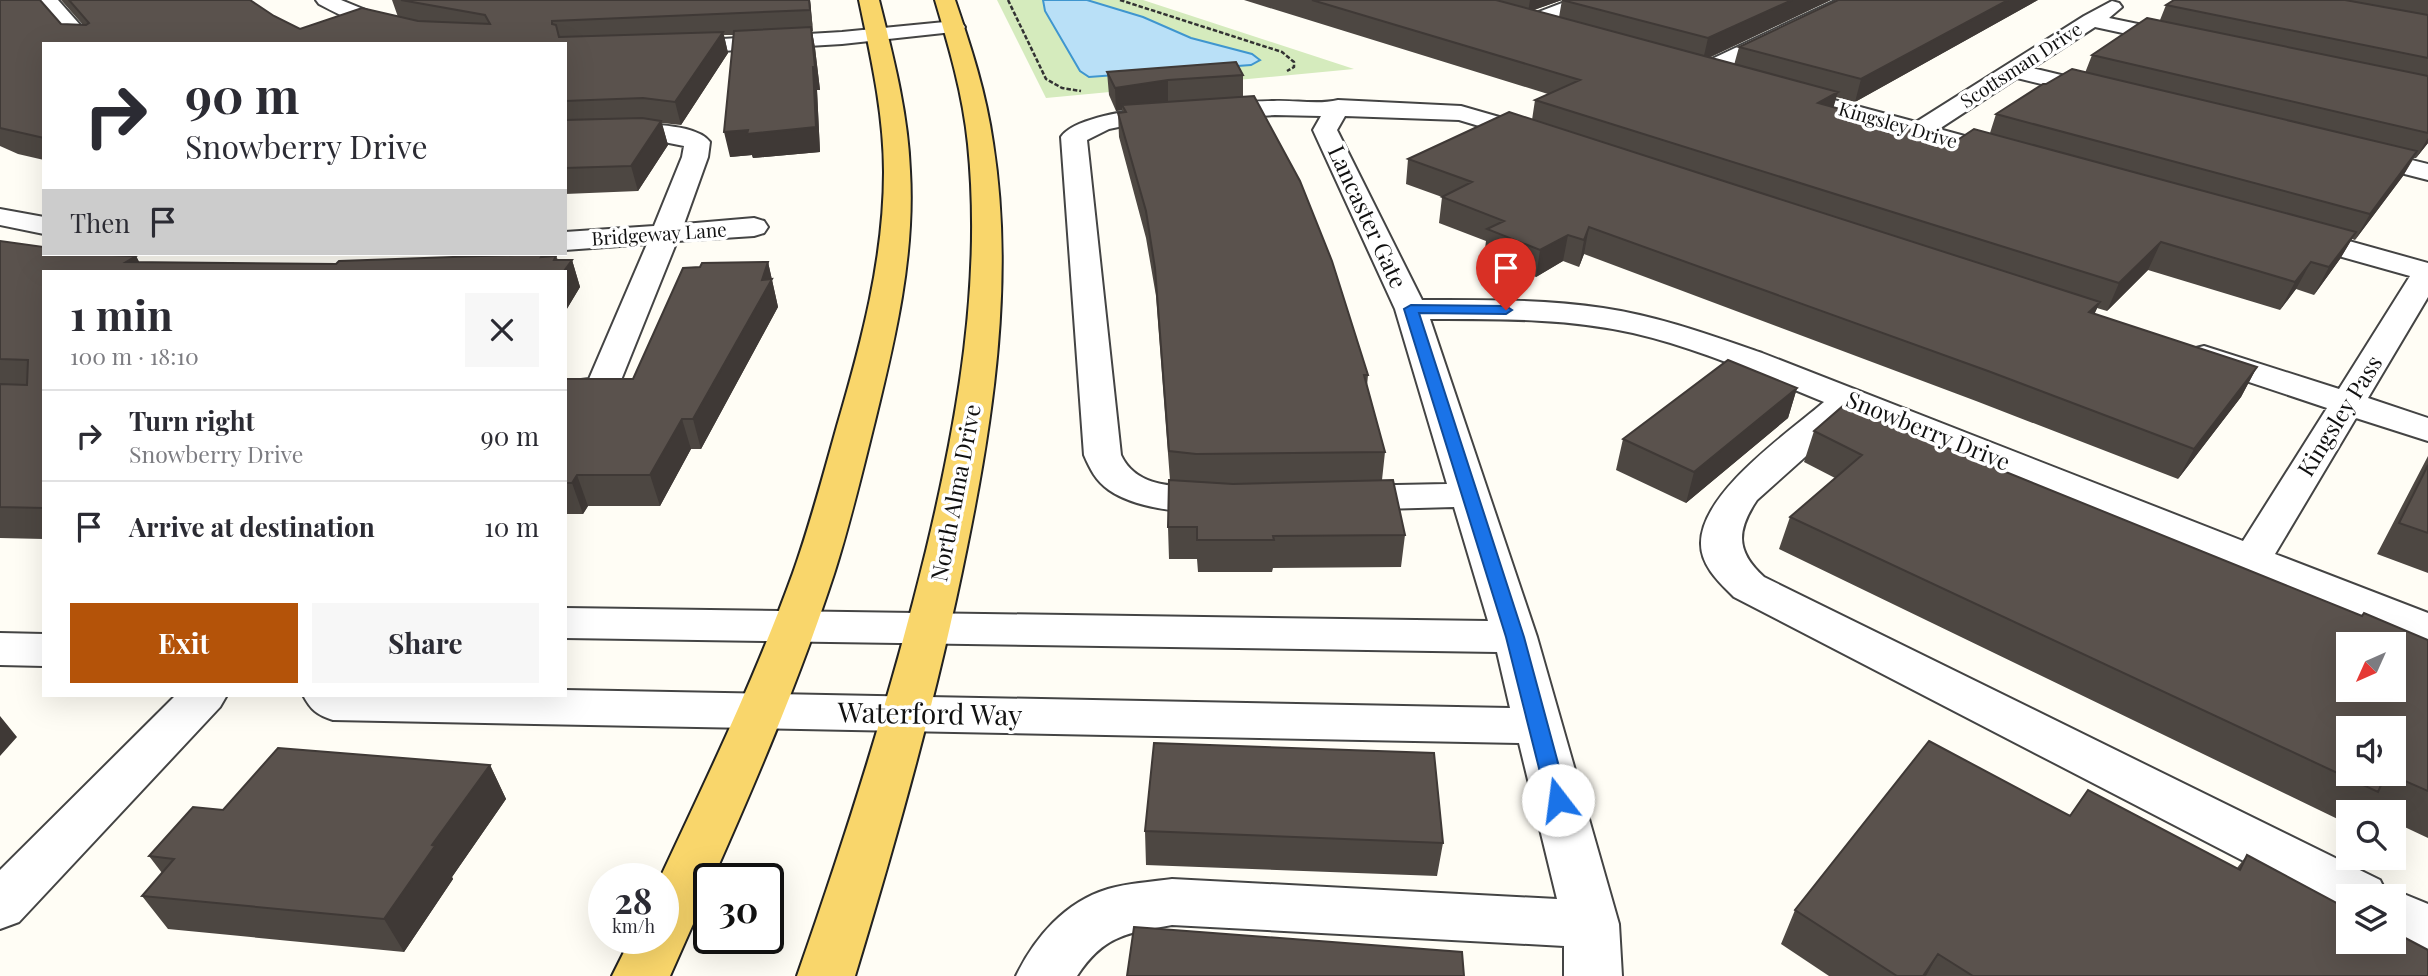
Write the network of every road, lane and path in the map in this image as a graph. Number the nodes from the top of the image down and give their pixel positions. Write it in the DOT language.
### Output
graph roads {
  1 [pos="47,0"];
  2 [pos="326,0"];
  3 [pos="869,0"];
  4 [pos="1008,0"];
  5 [pos="1119,0"];
  6 [pos="1588,0"];
  7 [pos="1853,0"];
  8 [pos="2122,0"];
  9 [pos="950,14"];
  10 [pos="2091,20"];
  11 [pos="877,34"];
  12 [pos="1570,34"];
  13 [pos="84,42"];
  14 [pos="472,42"];
  15 [pos="2199,44"];
  16 [pos="567,49"];
  17 [pos="1678,64"];
  18 [pos="2013,70"];
  19 [pos="1705,71"];
  20 [pos="1278,75"];
  21 [pos="1083,91"];
  22 [pos="2120,96"];
  23 [pos="1338,107"];
  24 [pos="1919,131"];
  25 [pos="567,135"];
  26 [pos="1567,146"];
  27 [pos="2334,149"];
  28 [pos="2026,160"];
  29 [pos="2428,172"];
  30 [pos="0,217"];
  31 [pos="42,226"];
  32 [pos="754,227"];
  33 [pos="2267,228"];
  34 [pos="665,235"];
  35 [pos="567,241"];
  36 [pos="2428,272"];
  37 [pos="1411,309"];
  38 [pos="2176,347"];
  39 [pos="567,392"];
  40 [pos="1849,399"];
  41 [pos="2347,403"];
  42 [pos="2428,430"];
  43 [pos="1470,495"];
  44 [pos="1319,498"];
  45 [pos="1251,499"];
  46 [pos="2251,560"];
  47 [pos="567,623"];
  48 [pos="793,626"];
  49 [pos="929,628"];
  50 [pos="2428,630"];
  51 [pos="1515,637"];
  52 [pos="0,649"];
  53 [pos="42,650"];
  54 [pos="202,697"];
  55 [pos="328,697"];
  56 [pos="759,710"];
  57 [pos="906,713"];
  58 [pos="1538,726"];
  59 [pos="2337,884"];
  60 [pos="679,895"];
  61 [pos="0,906"];
  62 [pos="2406,919"];
  63 [pos="1591,924"];
  64 [pos="2428,930"];
  65 [pos="651,954"];
  66 [pos="641,976"];
  67 [pos="827,976"];
  68 [pos="1045,976"];
  69 [pos="1593,976"];
  1 -- 13 [label="street"];
  2 -- 14 [label="street"];
  3 -- 11 [label="main road"];
  4 -- 21 [label="path"];
  5 -- 20 [label="path"];
  6 -- 12 [label="street"];
  7 -- 19 [label="street"];
  8 -- 10 [label="street, Scottsman Drive"];
  9 -- 11 [label="street"];
  9 -- 49 [label="main road, North Alma Drive"];
  10 -- 15 [label="street"];
  10 -- 18 [label="street, Scottsman Drive"];
  11 -- 16 [label="street"];
  11 -- 48 [label="main road"];
  17 -- 19 [label="street, Kingsley Drive"];
  18 -- 22 [label="street"];
  18 -- 24 [label="street, Scottsman Drive"];
  19 -- 24 [label="street, Kingsley Drive"];
  23 -- 26 [label="street"];
  23 -- 37 [label="street, Lancaster Gate"];
  23 -- 45 [label="street"];
  24 -- 28 [label="street, Kingsley Drive"];
  25 -- 34 [label="street"];
  27 -- 29 [label="street"];
  30 -- 31 [label="street"];
  32 -- 34 [label="street, Bridgeway Lane"];
  33 -- 36 [label="street"];
  34 -- 35 [label="street, Bridgeway Lane"];
  34 -- 39 [label="street"];
  36 -- 41 [label="street, Kingsley Pass"];
  37 -- 40 [label="street, Snowberry Drive"];
  37 -- 43 [label="street, Lancaster Gate"];
  38 -- 41 [label="street"];
  40 -- 46 [label="street, Snowberry Drive"];
  40 -- 59 [label="street"];
  41 -- 42 [label="street"];
  41 -- 46 [label="street, Kingsley Pass"];
  43 -- 44 [label="street"];
  43 -- 51 [label="street, Lancaster Gate"];
  46 -- 50 [label="street, Snowberry Drive"];
  47 -- 48 [label="street"];
  48 -- 49 [label="street"];
  48 -- 56 [label="main road"];
  49 -- 51 [label="street"];
  49 -- 57 [label="main road, North Alma Drive"];
  51 -- 58 [label="street, Lancaster Gate"];
  52 -- 53 [label="street"];
  54 -- 61 [label="street"];
  55 -- 56 [label="street, Waterford Way"];
  56 -- 57 [label="street, Waterford Way"];
  56 -- 60 [label="main road"];
  57 -- 58 [label="street, Waterford Way"];
  57 -- 67 [label="main road, North Alma Drive"];
  58 -- 63 [label="street, Lancaster Gate"];
  62 -- 64 [label="street"];
  63 -- 68 [label="street"];
  63 -- 69 [label="street, Lancaster Gate"];
  65 -- 66 [label="main road"];
}
